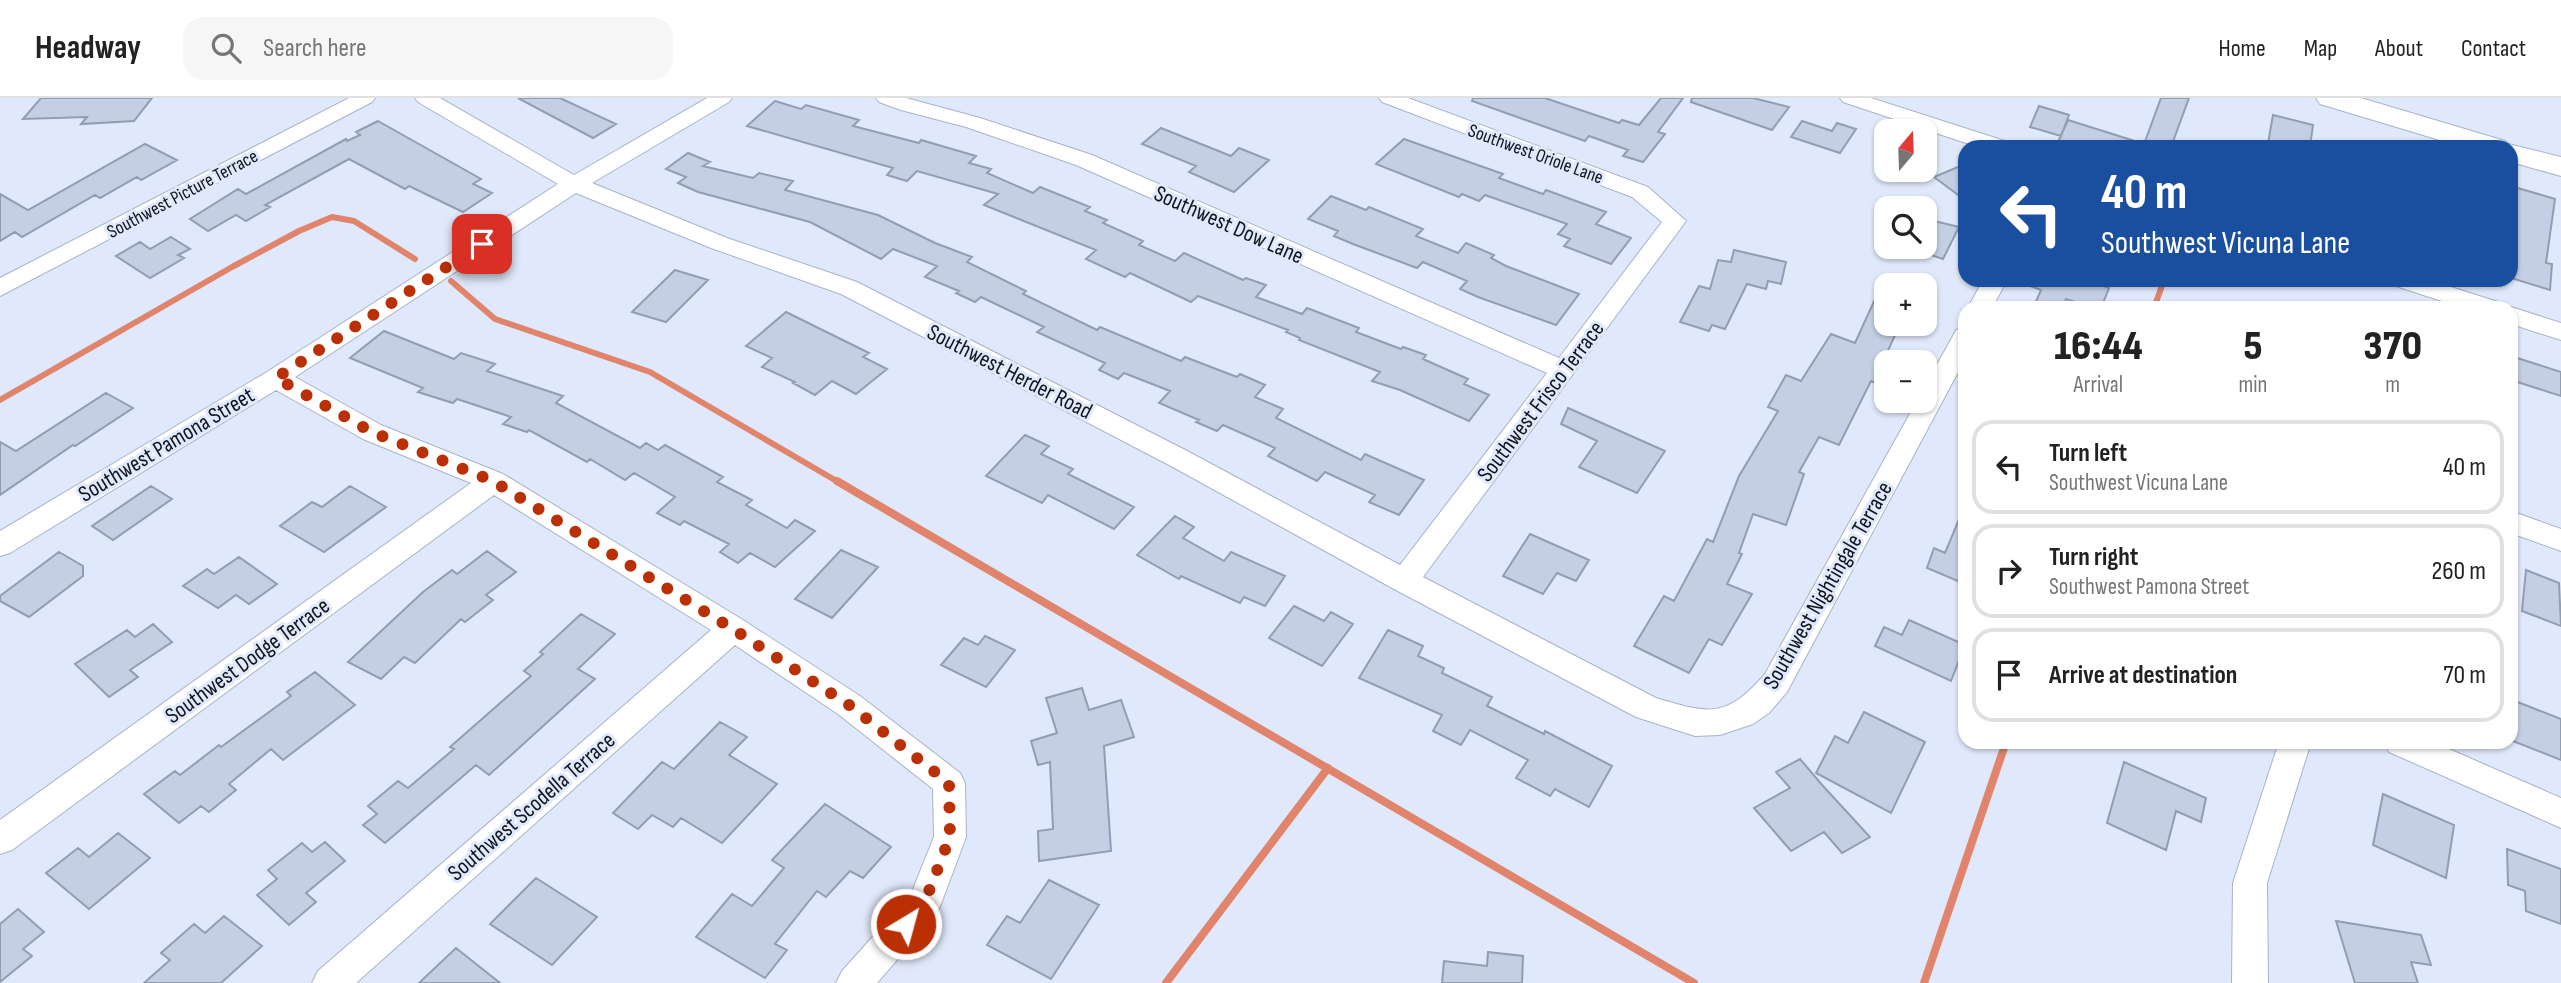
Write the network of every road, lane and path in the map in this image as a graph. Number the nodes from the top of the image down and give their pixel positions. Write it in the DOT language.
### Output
graph roads {
  1 [pos="365,98"];
  2 [pos="425,98"];
  3 [pos="722,98"];
  4 [pos="886,98"];
  5 [pos="1389,98"];
  6 [pos="1850,98"];
  7 [pos="2330,98"];
  8 [pos="1979,140"];
  9 [pos="2471,140"];
  10 [pos="2518,154"];
  11 [pos="2561,167"];
  12 [pos="574,184"];
  13 [pos="1675,221"];
  14 [pos="2425,287"];
  15 [pos="0,288"];
  16 [pos="2468,301"];
  17 [pos="2518,317"];
  18 [pos="2561,332"];
  19 [pos="1958,349"];
  20 [pos="1563,370"];
  21 [pos="276,378"];
  22 [pos="493,481"];
  23 [pos="2518,525"];
  24 [pos="2561,540"];
  25 [pos="0,545"];
  26 [pos="1404,581"];
  27 [pos="733,629"];
  28 [pos="1583,675"];
  29 [pos="2293,749"];
  30 [pos="2416,749"];
  31 [pos="2561,813"];
  32 [pos="0,839"];
  33 [pos="330,983"];
  34 [pos="854,983"];
  35 [pos="2250,983"];
  1 -- 15 [label="street, Southwest Picture Terrace"];
  2 -- 12 [label="street, Southwest Herder Road"];
  3 -- 12 [label="street, Southwest Pamona Street"];
  4 -- 20 [label="street, Southwest Dow Lane"];
  5 -- 13 [label="street, Southwest Oriole Lane"];
  6 -- 8 [label="street"];
  7 -- 9 [label="street"];
  10 -- 11 [label="street"];
  12 -- 21 [label="street, Southwest Pamona Street"];
  12 -- 26 [label="street, Southwest Herder Road"];
  13 -- 20 [label="street, Southwest Frisco Terrace"];
  14 -- 16 [label="street"];
  17 -- 18 [label="street"];
  19 -- 28 [label="street, Southwest Nightingale Terrace"];
  20 -- 26 [label="street, Southwest Frisco Terrace"];
  21 -- 22 [label="street"];
  21 -- 25 [label="street, Southwest Pamona Street"];
  22 -- 27 [label="street"];
  22 -- 32 [label="street, Southwest Dodge Terrace"];
  23 -- 24 [label="street"];
  26 -- 28 [label="street, Southwest Herder Road"];
  27 -- 33 [label="street, Southwest Scodella Terrace"];
  27 -- 34 [label="street"];
  29 -- 35 [label="street"];
  30 -- 31 [label="street"];
}
